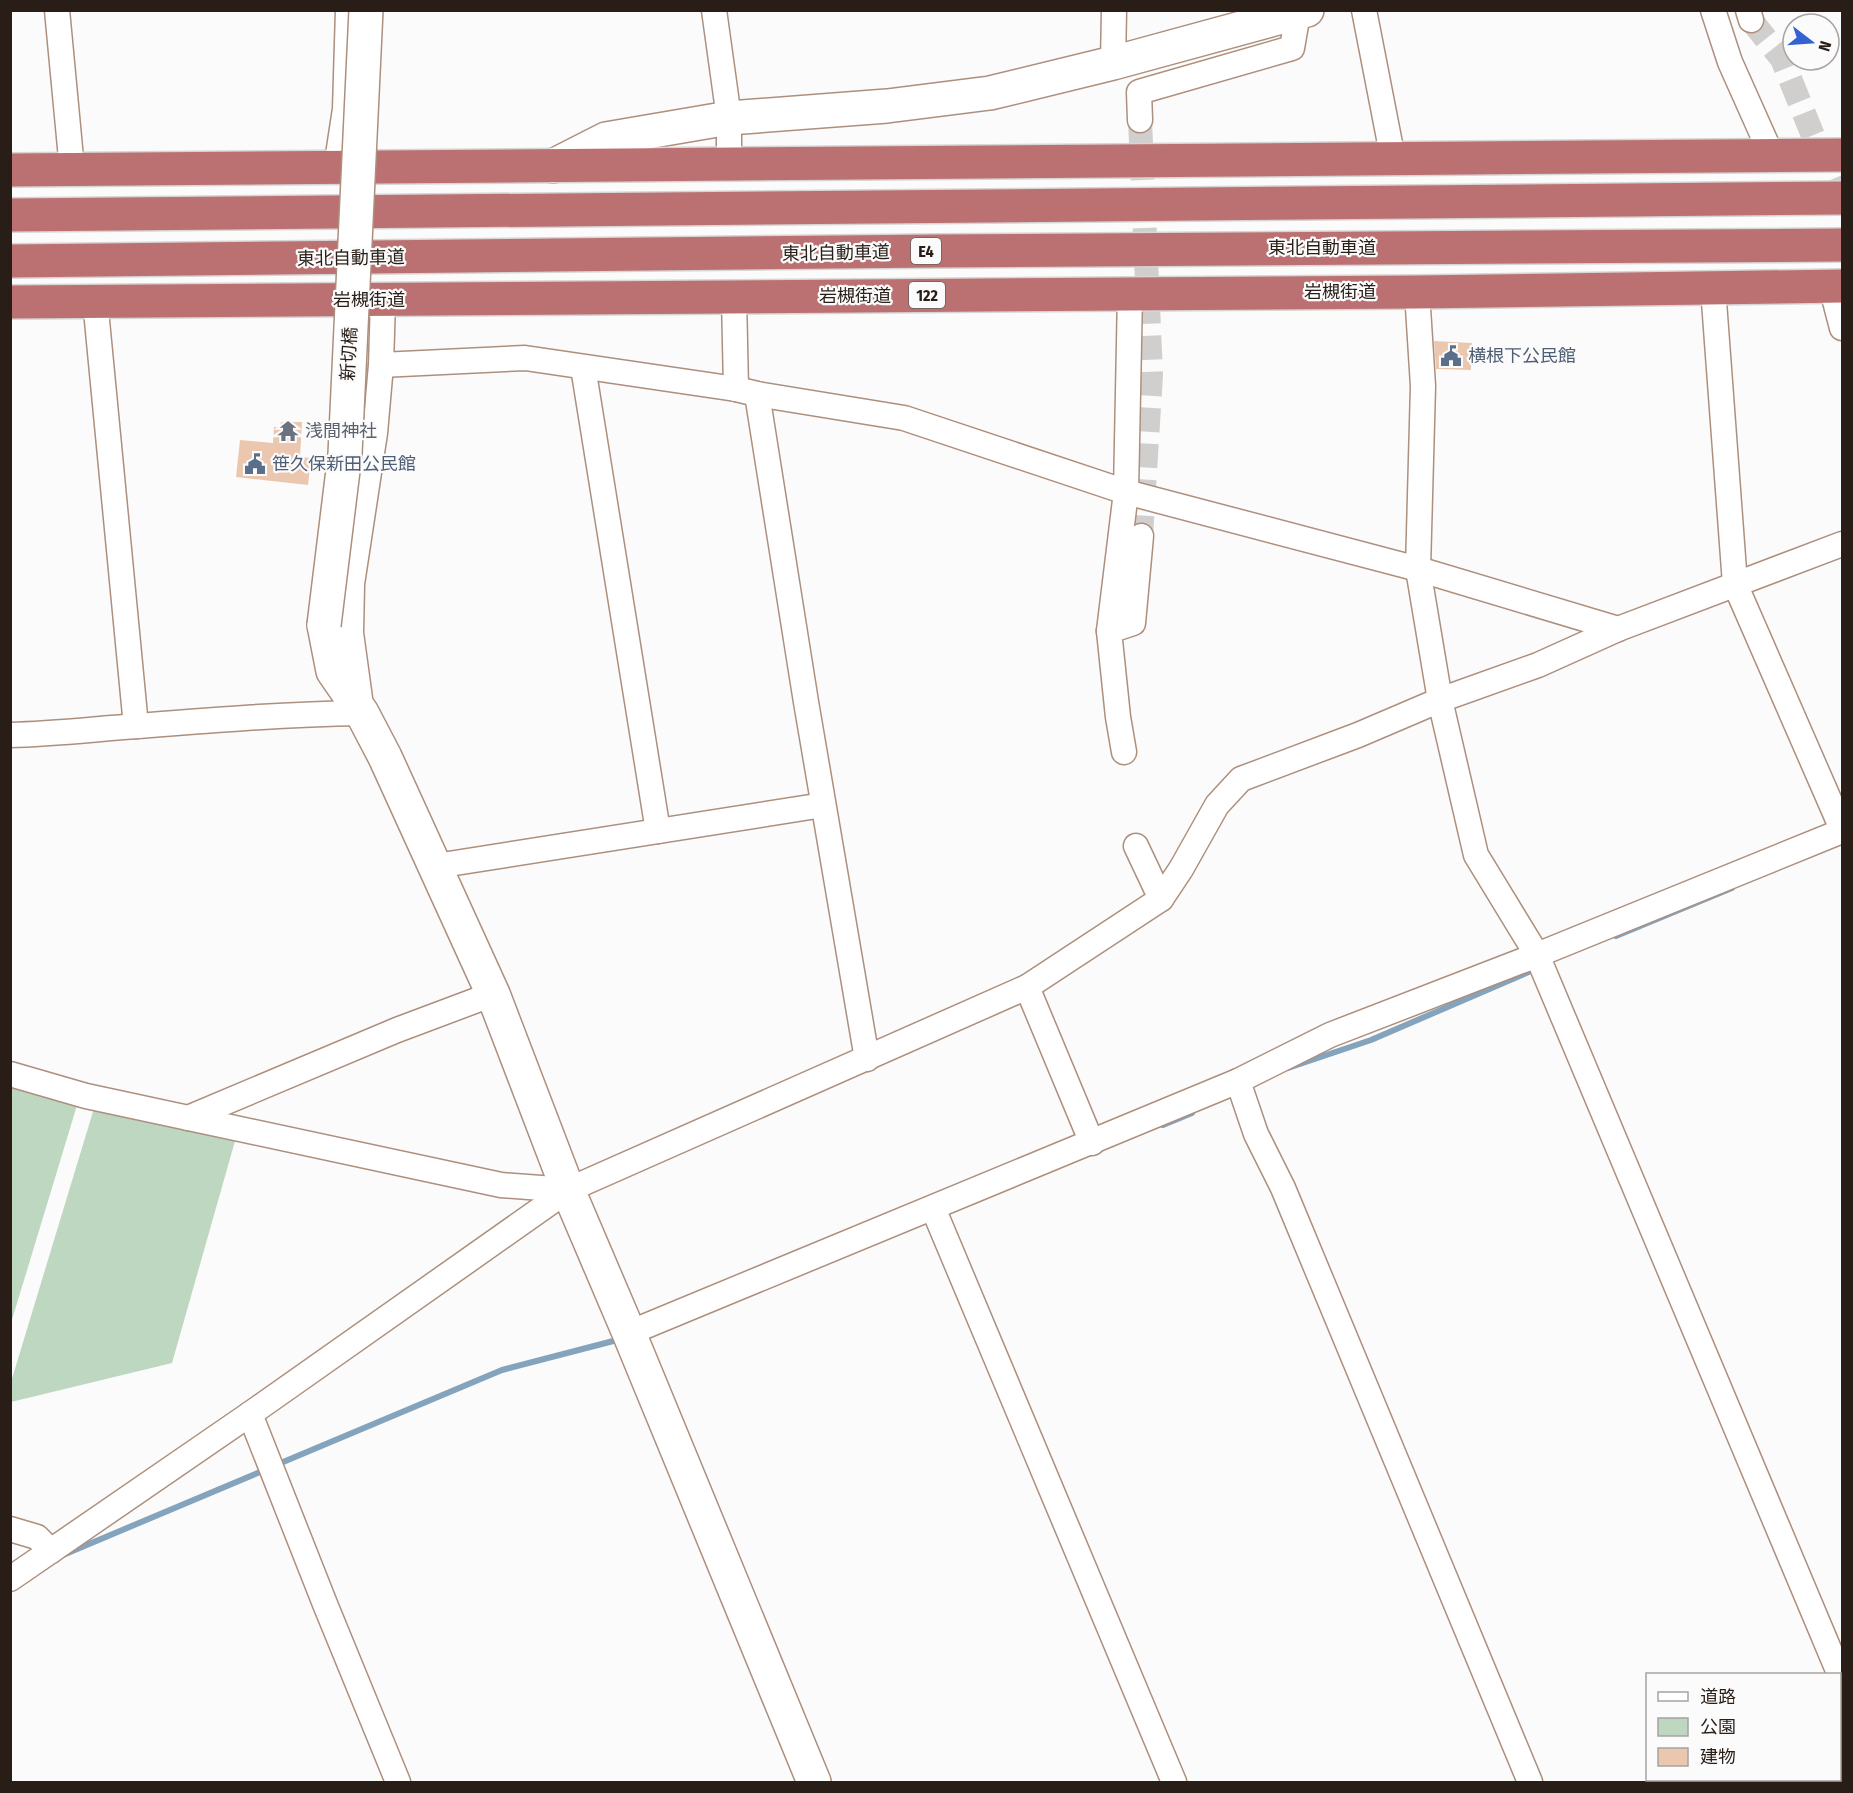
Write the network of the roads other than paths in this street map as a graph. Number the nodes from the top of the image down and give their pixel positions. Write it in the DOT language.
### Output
graph roads {
  1 [pos="57,10"];
  2 [pos="348,10"];
  3 [pos="366,10"];
  4 [pos="714,10"];
  5 [pos="1114,10"];
  6 [pos="1365,10"];
  7 [pos="1713,10"];
  8 [pos="1303,12"];
  9 [pos="1113,63"];
  10 [pos="729,118"];
  11 [pos="1140,120"];
  12 [pos="1842,155"];
  13 [pos="1772,156"];
  14 [pos="1393,159"];
  15 [pos="729,163"];
  16 [pos="553,166"];
  17 [pos="336,168"];
  18 [pos="72,169"];
  19 [pos="10,170"];
  20 [pos="1842,198"];
  21 [pos="10,215"];
  22 [pos="1842,245"];
  23 [pos="10,261"];
  24 [pos="1837,286"];
  25 [pos="1713,288"];
  26 [pos="1417,292"];
  27 [pos="1130,293"];
  28 [pos="734,297"];
  29 [pos="95,300"];
  30 [pos="383,300"];
  31 [pos="10,302"];
  32 [pos="1842,328"];
  33 [pos="381,365"];
  34 [pos="583,367"];
  35 [pos="746,391"];
  36 [pos="1126,492"];
  37 [pos="1141,536"];
  38 [pos="1842,544"];
  39 [pos="1418,569"];
  40 [pos="1735,584"];
  41 [pos="1618,629"];
  42 [pos="1109,632"];
  43 [pos="1440,700"];
  44 [pos="362,714"];
  45 [pos="136,726"];
  46 [pos="10,735"];
  47 [pos="1124,752"];
  48 [pos="823,805"];
  49 [pos="1842,830"];
  50 [pos="658,831"];
  51 [pos="1136,846"];
  52 [pos="436,866"];
  53 [pos="1161,899"];
  54 [pos="1537,955"];
  55 [pos="1027,987"];
  56 [pos="493,994"];
  57 [pos="867,1059"];
  58 [pos="10,1074"];
  59 [pos="1238,1082"];
  60 [pos="188,1118"];
  61 [pos="1092,1143"];
  62 [pos="568,1190"];
  63 [pos="933,1208"];
  64 [pos="630,1333"];
  65 [pos="250,1414"];
  66 [pos="10,1529"];
  67 [pos="51,1551"];
  68 [pos="10,1580"];
  69 [pos="1839,1673"];
  70 [pos="398,1782"];
  71 [pos="814,1782"];
  72 [pos="1174,1782"];
  73 [pos="1530,1782"];
  1 -- 18 [label="street"];
  2 -- 17 [label="street"];
  3 -- 44 [label="street, 新切橋, bridge"];
  4 -- 10 [label="street"];
  5 -- 9 [label="street"];
  6 -- 14 [label="street"];
  7 -- 13 [label="street"];
  8 -- 9 [label="street"];
  8 -- 11 [label="street"];
  9 -- 10 [label="street"];
  10 -- 15 [label="street"];
  10 -- 16 [label="street"];
  12 -- 13 [label="highway"];
  13 -- 14 [label="highway"];
  14 -- 15 [label="highway"];
  15 -- 16 [label="highway"];
  16 -- 17 [label="highway"];
  17 -- 18 [label="highway"];
  18 -- 19 [label="highway"];
  20 -- 21 [label="highway"];
  22 -- 23 [label="highway, 東北自動車道 / E4"];
  24 -- 25 [label="highway, 岩槻街道 / 122"];
  24 -- 32 [label="street"];
  25 -- 26 [label="highway, 岩槻街道 / 122"];
  25 -- 40 [label="street"];
  26 -- 27 [label="highway, 岩槻街道 / 122"];
  26 -- 39 [label="street"];
  27 -- 28 [label="highway, 岩槻街道 / 122"];
  27 -- 36 [label="street"];
  28 -- 30 [label="highway, 岩槻街道 / 122"];
  28 -- 35 [label="street"];
  29 -- 30 [label="highway, 岩槻街道 / 122"];
  29 -- 31 [label="highway, 岩槻街道 / 122"];
  29 -- 45 [label="street"];
  30 -- 33 [label="street"];
  33 -- 34 [label="street"];
  33 -- 44 [label="street"];
  34 -- 35 [label="street"];
  34 -- 50 [label="street"];
  35 -- 36 [label="street"];
  35 -- 48 [label="street"];
  36 -- 39 [label="street"];
  36 -- 42 [label="street"];
  37 -- 42 [label="street"];
  38 -- 40 [label="street"];
  39 -- 41 [label="street"];
  39 -- 43 [label="street"];
  40 -- 41 [label="street"];
  40 -- 49 [label="street"];
  41 -- 43 [label="street"];
  42 -- 47 [label="street"];
  43 -- 53 [label="street"];
  43 -- 54 [label="street"];
  44 -- 45 [label="street"];
  44 -- 52 [label="street, 新切橋"];
  45 -- 46 [label="street"];
  48 -- 50 [label="street"];
  48 -- 57 [label="street"];
  49 -- 54 [label="street"];
  50 -- 52 [label="street"];
  51 -- 53 [label="street"];
  52 -- 56 [label="street, 新切橋"];
  53 -- 55 [label="street"];
  54 -- 59 [label="street"];
  54 -- 69 [label="street"];
  55 -- 57 [label="street"];
  55 -- 61 [label="street"];
  56 -- 60 [label="street"];
  56 -- 62 [label="street, 新切橋"];
  57 -- 62 [label="street"];
  58 -- 60 [label="street"];
  59 -- 61 [label="street"];
  59 -- 73 [label="street"];
  60 -- 62 [label="street"];
  61 -- 63 [label="street"];
  62 -- 64 [label="street, 新切橋"];
  62 -- 65 [label="street"];
  63 -- 64 [label="street"];
  63 -- 72 [label="street"];
  64 -- 71 [label="street, 新切橋"];
  65 -- 67 [label="street"];
  65 -- 70 [label="street"];
  66 -- 67 [label="street"];
  67 -- 68 [label="street"];
}
